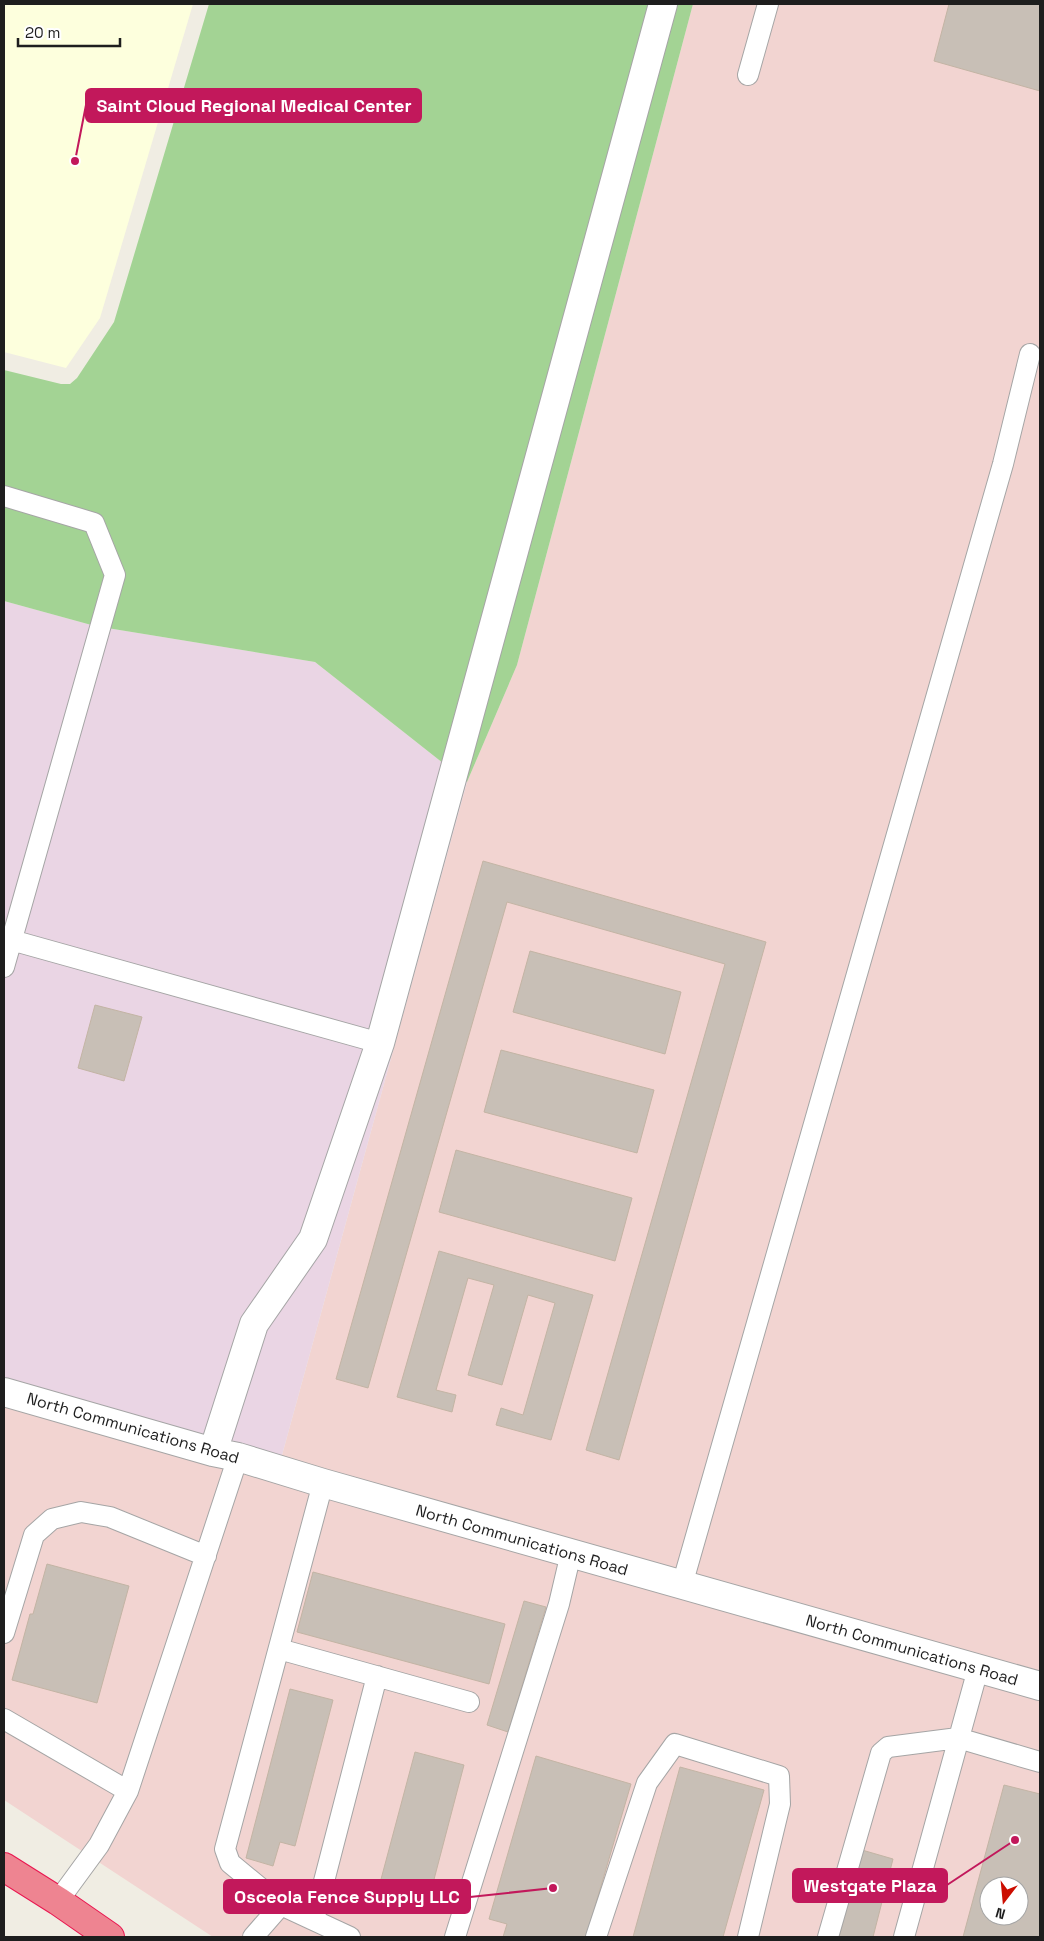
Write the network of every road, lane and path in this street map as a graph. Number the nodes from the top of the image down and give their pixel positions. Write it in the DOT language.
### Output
graph roads {
  1 [pos="663,4"];
  2 [pos="768,4"];
  3 [pos="748,75"];
  4 [pos="1030,354"];
  5 [pos="4,496"];
  6 [pos="8,939"];
  7 [pos="4,967"];
  8 [pos="380,1043"];
  9 [pos="4,1392"];
  10 [pos="225,1454"];
  11 [pos="323,1483"];
  12 [pos="571,1553"];
  13 [pos="206,1556"];
  14 [pos="682,1585"];
  15 [pos="4,1633"];
  16 [pos="278,1649"];
  17 [pos="978,1669"];
  18 [pos="377,1676"];
  19 [pos="1040,1686"];
  20 [pos="469,1702"];
  21 [pos="4,1719"];
  22 [pos="958,1738"];
  23 [pos="1040,1762"];
  24 [pos="128,1791"];
  25 [pos="4,1867"];
  26 [pos="58,1901"];
  27 [pos="282,1905"];
  28 [pos="314,1920"];
  29 [pos="110,1937"];
  30 [pos="252,1937"];
  31 [pos="350,1937"];
  32 [pos="455,1937"];
  33 [pos="596,1937"];
  34 [pos="748,1937"];
  35 [pos="828,1937"];
  36 [pos="904,1937"];
  1 -- 8 [label="street"];
  2 -- 3 [label="lane"];
  4 -- 14 [label="lane"];
  5 -- 6 [label="lane"];
  6 -- 7 [label="lane"];
  6 -- 8 [label="lane"];
  8 -- 10 [label="street"];
  9 -- 10 [label="street, North Communications Road"];
  10 -- 11 [label="street, North Communications Road"];
  10 -- 13 [label="lane"];
  11 -- 12 [label="street, North Communications Road"];
  11 -- 16 [label="lane"];
  12 -- 14 [label="street, North Communications Road"];
  12 -- 32 [label="lane"];
  13 -- 15 [label="lane"];
  13 -- 24 [label="lane"];
  14 -- 17 [label="street, North Communications Road"];
  16 -- 18 [label="lane"];
  16 -- 27 [label="lane"];
  17 -- 19 [label="street, North Communications Road"];
  17 -- 22 [label="lane"];
  18 -- 20 [label="lane"];
  18 -- 28 [label="lane"];
  21 -- 24 [label="lane"];
  22 -- 23 [label="lane"];
  22 -- 35 [label="lane"];
  22 -- 36 [label="lane"];
  24 -- 26 [label="lane"];
  25 -- 26 [label="highway"];
  26 -- 29 [label="highway"];
  27 -- 28 [label="lane"];
  27 -- 30 [label="lane"];
  28 -- 31 [label="lane"];
  33 -- 34 [label="lane"];
}
